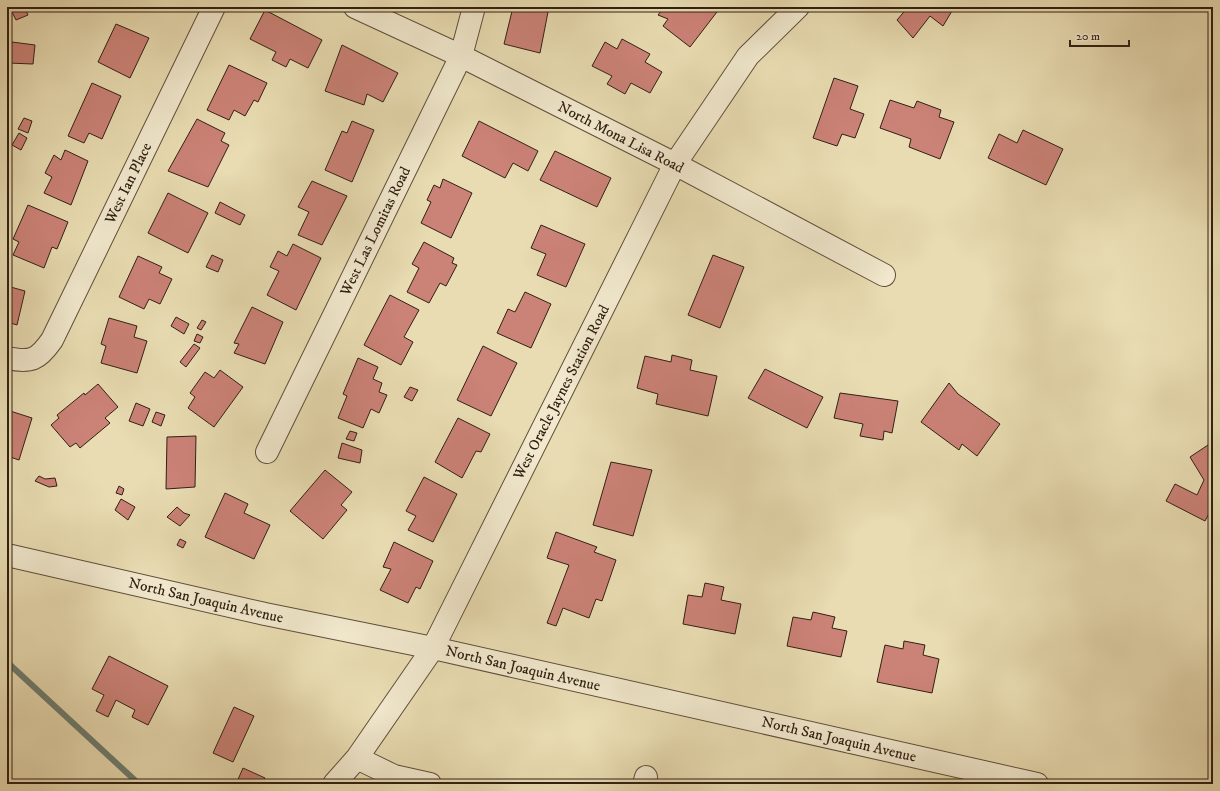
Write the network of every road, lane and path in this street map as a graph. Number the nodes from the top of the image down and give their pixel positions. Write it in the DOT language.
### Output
graph roads {
  1 [pos="214,7"];
  2 [pos="355,7"];
  3 [pos="474,7"];
  4 [pos="798,7"];
  5 [pos="461,56"];
  6 [pos="675,164"];
  7 [pos="884,275"];
  8 [pos="7,358"];
  9 [pos="267,452"];
  10 [pos="7,555"];
  11 [pos="433,648"];
  12 [pos="357,758"];
  13 [pos="334,784"];
  14 [pos="430,784"];
  15 [pos="1037,784"];
  1 -- 8 [label="street, West Ian Place"];
  2 -- 5 [label="street, North Mona Lisa Road"];
  3 -- 5 [label="street, West Las Lomitas Road"];
  4 -- 6 [label="street, West Oracle Jaynes Station Road"];
  5 -- 6 [label="street, North Mona Lisa Road"];
  5 -- 9 [label="street, West Las Lomitas Road"];
  6 -- 7 [label="street, North Mona Lisa Road"];
  6 -- 11 [label="street, West Oracle Jaynes Station Road"];
  10 -- 11 [label="street, North San Joaquin Avenue"];
  11 -- 12 [label="street, West Oracle Jaynes Station Road"];
  11 -- 15 [label="street, North San Joaquin Avenue"];
  12 -- 13 [label="street, West Oracle Jaynes Station Road"];
  12 -- 14 [label="street"];
}
